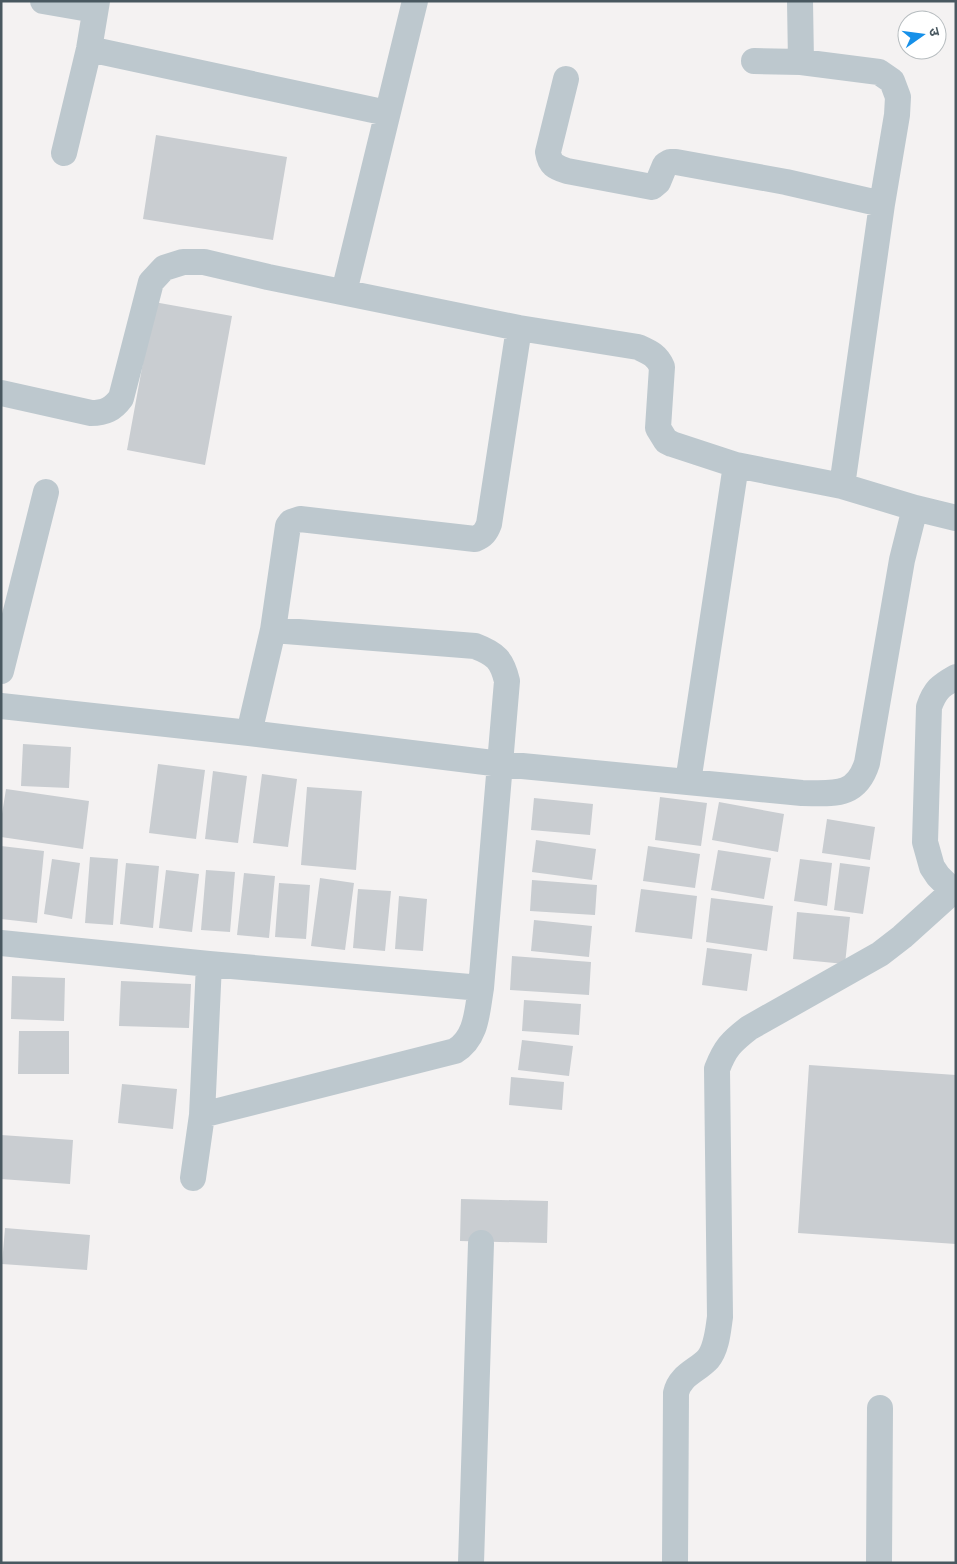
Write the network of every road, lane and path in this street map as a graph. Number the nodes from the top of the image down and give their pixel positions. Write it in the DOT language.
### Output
graph roads {
  1 [pos="43,1"];
  2 [pos="415,1"];
  3 [pos="800,1"];
  4 [pos="96,5"];
  5 [pos="89,49"];
  6 [pos="754,61"];
  7 [pos="801,62"];
  8 [pos="566,79"];
  9 [pos="387,113"];
  10 [pos="64,153"];
  11 [pos="882,204"];
  12 [pos="344,292"];
  13 [pos="519,328"];
  14 [pos="1,393"];
  15 [pos="736,465"];
  16 [pos="842,486"];
  17 [pos="46,492"];
  18 [pos="915,508"];
  19 [pos="956,518"];
  20 [pos="273,630"];
  21 [pos="1,671"];
  22 [pos="956,677"];
  23 [pos="1,706"];
  24 [pos="249,733"];
  25 [pos="501,764"];
  26 [pos="688,782"];
  27 [pos="955,891"];
  28 [pos="1,943"];
  29 [pos="209,964"];
  30 [pos="481,988"];
  31 [pos="202,1116"];
  32 [pos="193,1178"];
  33 [pos="481,1243"];
  34 [pos="880,1408"];
  35 [pos="471,1563"];
  36 [pos="675,1563"];
  37 [pos="879,1563"];
  1 -- 4 [label="street"];
  2 -- 9 [label="street"];
  3 -- 7 [label="street"];
  4 -- 5 [label="street"];
  5 -- 9 [label="street"];
  5 -- 10 [label="street"];
  6 -- 7 [label="street"];
  7 -- 11 [label="street"];
  8 -- 11 [label="street"];
  9 -- 12 [label="street"];
  11 -- 16 [label="street"];
  12 -- 13 [label="street"];
  12 -- 14 [label="street"];
  13 -- 15 [label="street"];
  13 -- 20 [label="street"];
  15 -- 16 [label="street"];
  15 -- 26 [label="street"];
  16 -- 18 [label="street"];
  17 -- 21 [label="street"];
  18 -- 19 [label="street"];
  18 -- 26 [label="street"];
  20 -- 24 [label="street"];
  20 -- 25 [label="street"];
  22 -- 27 [label="street"];
  23 -- 24 [label="street"];
  24 -- 25 [label="street"];
  25 -- 26 [label="street"];
  25 -- 30 [label="street"];
  27 -- 36 [label="street"];
  28 -- 29 [label="street"];
  29 -- 30 [label="street"];
  29 -- 31 [label="street"];
  30 -- 31 [label="street"];
  31 -- 32 [label="street"];
  33 -- 35 [label="street"];
  34 -- 37 [label="street"];
}
